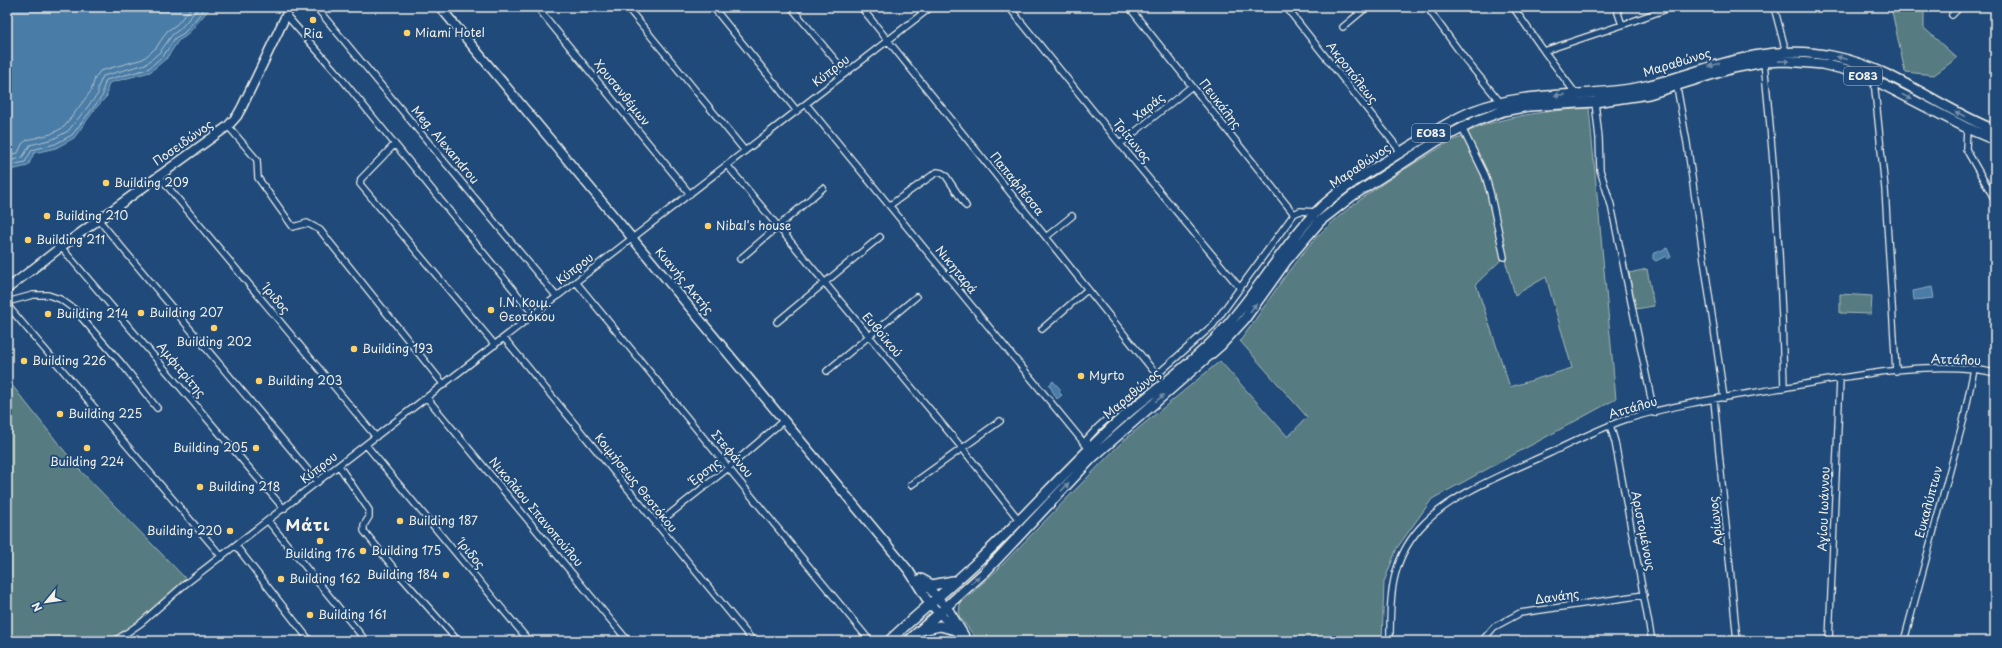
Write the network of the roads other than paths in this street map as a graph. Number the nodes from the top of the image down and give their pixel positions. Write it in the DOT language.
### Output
graph roads {
  1 [pos="290,7"];
  2 [pos="316,7"];
  3 [pos="440,7"];
  4 [pos="537,7"];
  5 [pos="627,7"];
  6 [pos="713,7"];
  7 [pos="791,7"];
  8 [pos="861,7"];
  9 [pos="931,7"];
  10 [pos="1009,7"];
  11 [pos="1130,7"];
  12 [pos="1286,7"];
  13 [pos="1354,7"];
  14 [pos="1367,7"];
  15 [pos="1427,7"];
  16 [pos="1514,7"];
  17 [pos="1616,7"];
  18 [pos="1672,7"];
  19 [pos="1774,7"];
  20 [pos="1960,7"];
  21 [pos="1359,13"];
  22 [pos="1952,14"];
  23 [pos="286,15"];
  24 [pos="1622,25"];
  25 [pos="1343,26"];
  26 [pos="887,41"];
  27 [pos="1544,51"];
  28 [pos="1786,52"];
  29 [pos="1764,62"];
  30 [pos="846,73"];
  31 [pos="1874,80"];
  32 [pos="1192,86"];
  33 [pos="1677,86"];
  34 [pos="1576,94"];
  35 [pos="1501,102"];
  36 [pos="1596,102"];
  37 [pos="806,104"];
  38 [pos="797,111"];
  39 [pos="228,126"];
  40 [pos="1462,128"];
  41 [pos="1967,128"];
  42 [pos="1995,130"];
  43 [pos="1995,140"];
  44 [pos="395,144"];
  45 [pos="1120,144"];
  46 [pos="745,151"];
  47 [pos="1401,152"];
  48 [pos="727,165"];
  49 [pos="158,175"];
  50 [pos="823,188"];
  51 [pos="690,194"];
  52 [pos="1995,200"];
  53 [pos="890,205"];
  54 [pos="966,206"];
  55 [pos="1317,212"];
  56 [pos="1294,214"];
  57 [pos="1072,216"];
  58 [pos="98,220"];
  59 [pos="777,227"];
  60 [pos="880,237"];
  61 [pos="1046,237"];
  62 [pos="633,238"];
  63 [pos="61,247"];
  64 [pos="1504,257"];
  65 [pos="740,259"];
  66 [pos="576,282"];
  67 [pos="824,283"];
  68 [pos="1240,288"];
  69 [pos="7,289"];
  70 [pos="1088,289"];
  71 [pos="558,296"];
  72 [pos="916,297"];
  73 [pos="7,303"];
  74 [pos="534,315"];
  75 [pos="777,322"];
  76 [pos="1042,329"];
  77 [pos="869,337"];
  78 [pos="504,338"];
  79 [pos="495,345"];
  80 [pos="1974,369"];
  81 [pos="827,371"];
  82 [pos="1896,371"];
  83 [pos="1995,373"];
  84 [pos="1156,374"];
  85 [pos="1840,379"];
  86 [pos="444,385"];
  87 [pos="1784,388"];
  88 [pos="427,398"];
  89 [pos="1724,398"];
  90 [pos="1714,400"];
  91 [pos="157,408"];
  92 [pos="1654,413"];
  93 [pos="784,420"];
  94 [pos="1000,421"];
  95 [pos="1610,425"];
  96 [pos="376,437"];
  97 [pos="366,445"];
  98 [pos="962,448"];
  99 [pos="1088,449"];
  100 [pos="339,466"];
  101 [pos="728,468"];
  102 [pos="318,482"];
  103 [pos="911,485"];
  104 [pos="284,509"];
  105 [pos="1019,520"];
  106 [pos="268,521"];
  107 [pos="656,525"];
  108 [pos="236,546"];
  109 [pos="222,557"];
  110 [pos="909,571"];
  111 [pos="960,578"];
  112 [pos="921,579"];
  113 [pos="1644,595"];
  114 [pos="937,597"];
  115 [pos="929,603"];
  116 [pos="945,606"];
  117 [pos="938,612"];
  118 [pos="955,630"];
  119 [pos="918,631"];
  120 [pos="966,640"];
  121 [pos="115,641"];
  122 [pos="310,641"];
  123 [pos="366,641"];
  124 [pos="458,641"];
  125 [pos="529,641"];
  126 [pos="628,641"];
  127 [pos="753,641"];
  128 [pos="870,641"];
  129 [pos="889,641"];
  130 [pos="908,641"];
  131 [pos="1390,641"];
  132 [pos="1482,641"];
  133 [pos="1652,641"];
  134 [pos="1738,641"];
  135 [pos="1829,641"];
  136 [pos="1904,641"];
  1 -- 23 [label="street, Ποσειδώνος"];
  2 -- 71 [label="street, Meg. Alexandrou"];
  3 -- 62 [label="street, Κυανής Ακτής"];
  4 -- 51 [label="street, Χρυσανθέμων"];
  5 -- 46 [label="street"];
  6 -- 38 [label="street"];
  7 -- 30 [label="street"];
  8 -- 26 [label="street, Παπαφλέσσα"];
  9 -- 26 [label="street, Κύπρου"];
  10 -- 45 [label="street, Τρίτωνος"];
  11 -- 32 [label="street, Πευκάλης"];
  12 -- 47 [label="street, Ακροπόλεως"];
  13 -- 21 [label="street"];
  14 -- 21 [label="street"];
  15 -- 35 [label="street"];
  16 -- 27 [label="street"];
  17 -- 24 [label="street"];
  18 -- 24 [label="street"];
  19 -- 28 [label="street"];
  20 -- 22 [label="street"];
  21 -- 25 [label="street"];
  23 -- 39 [label="street, Ποσειδώνος"];
  23 -- 44 [label="street"];
  24 -- 27 [label="street"];
  26 -- 30 [label="street, Κύπρου"];
  26 -- 61 [label="street, Παπαφλέσσα"];
  27 -- 34 [label="street"];
  28 -- 34 [label="main road, Μαραθώνος / ΕΟ83, one-way"];
  42 -- 28 [label="main road, Μαραθώνος / ΕΟ83, one-way"];
  29 -- 31 [label="main road, Μαραθώνος / ΕΟ83, one-way"];
  29 -- 33 [label="main road, Μαραθώνος / ΕΟ83"];
  29 -- 87 [label="street"];
  30 -- 37 [label="street, Κύπρου"];
  31 -- 41 [label="main road, Μαραθώνος / ΕΟ83, one-way"];
  31 -- 82 [label="street"];
  32 -- 45 [label="street, Χαράς"];
  32 -- 56 [label="street, Πευκάλης"];
  33 -- 36 [label="main road, Μαραθώνος / ΕΟ83"];
  33 -- 89 [label="street"];
  34 -- 35 [label="main road, Μαραθώνος / ΕΟ83, one-way"];
  35 -- 47 [label="main road, Μαραθώνος / ΕΟ83"];
  36 -- 40 [label="main road, Μαραθώνος / ΕΟ83"];
  36 -- 92 [label="street"];
  37 -- 38 [label="street, Κύπρου"];
  37 -- 53 [label="street, Νικηταρά"];
  38 -- 46 [label="street, Κύπρου"];
  39 -- 49 [label="street, Ποσειδώνος"];
  39 -- 86 [label="street"];
  40 -- 64 [label="street"];
  116 -- 40 [label="main road, Μαραθώνος / ΕΟ83, one-way"];
  41 -- 43 [label="main road, Μαραθώνος / ΕΟ83"];
  41 -- 52 [label="street"];
  44 -- 74 [label="street"];
  44 -- 79 [label="street"];
  45 -- 68 [label="street, Τρίτωνος"];
  46 -- 48 [label="street, Κύπρου"];
  47 -- 55 [label="main road, Μαραθώνος / ΕΟ83"];
  48 -- 51 [label="street, Κύπρου"];
  48 -- 59 [label="street, Ευβοϊκού"];
  49 -- 58 [label="street, Ποσειδώνος"];
  49 -- 96 [label="street, Ίριδος"];
  50 -- 59 [label="street"];
  51 -- 62 [label="street, Κύπρου"];
  53 -- 54 [label="street"];
  53 -- 99 [label="street, Νικηταρά"];
  55 -- 56 [label="street"];
  55 -- 99 [label="main road, Μαραθώνος / ΕΟ83"];
  56 -- 68 [label="street"];
  57 -- 61 [label="street"];
  58 -- 63 [label="street, Ποσειδώνος"];
  58 -- 102 [label="street"];
  59 -- 65 [label="street"];
  59 -- 67 [label="street, Ευβοϊκού"];
  60 -- 67 [label="street"];
  61 -- 70 [label="street, Παπαφλέσσα"];
  62 -- 66 [label="street, Κύπρου"];
  62 -- 93 [label="street, Κυανής Ακτής"];
  63 -- 69 [label="street, Ποσειδώνος"];
  63 -- 104 [label="street, Αμφιτρίτης"];
  66 -- 71 [label="street, Κύπρου"];
  66 -- 101 [label="street, Στεφάνου"];
  67 -- 75 [label="street"];
  67 -- 77 [label="street, Ευβοϊκού"];
  68 -- 84 [label="street"];
  70 -- 76 [label="street"];
  70 -- 84 [label="street, Παπαφλέσσα"];
  71 -- 74 [label="street, Κύπρου"];
  72 -- 77 [label="street"];
  73 -- 91 [label="street"];
  73 -- 109 [label="street"];
  74 -- 78 [label="street, Κύπρου"];
  77 -- 81 [label="street"];
  77 -- 98 [label="street, Ευβοϊκού"];
  78 -- 79 [label="street, Κύπρου"];
  78 -- 107 [label="street, Κοιμήσεως Θεοτόκου"];
  79 -- 86 [label="street, Κύπρου"];
  80 -- 82 [label="street, Αττάλου"];
  80 -- 83 [label="street, Αττάλου"];
  80 -- 136 [label="street, Ευκαλύπτων"];
  82 -- 85 [label="street, Αττάλου"];
  84 -- 99 [label="street"];
  85 -- 87 [label="street, Αττάλου"];
  85 -- 135 [label="street, Αγίου Ιωάννου"];
  86 -- 88 [label="street, Κύπρου"];
  87 -- 89 [label="street, Αττάλου"];
  88 -- 96 [label="street, Κύπρου"];
  88 -- 126 [label="street, Νικολάου Σπανοπούλου"];
  89 -- 90 [label="street, Αττάλου"];
  90 -- 92 [label="street, Αττάλου"];
  90 -- 134 [label="street, Αρίωνος"];
  92 -- 95 [label="street, Αττάλου"];
  93 -- 101 [label="street, Έρσης"];
  93 -- 110 [label="street, Κυανής Ακτής"];
  94 -- 98 [label="street"];
  95 -- 113 [label="street, Αριστομένους"];
  95 -- 131 [label="street, Αττάλου"];
  96 -- 97 [label="street, Κύπρου"];
  97 -- 100 [label="street, Κύπρου"];
  97 -- 125 [label="street, Ίριδος"];
  98 -- 103 [label="street"];
  98 -- 105 [label="street, Ευβοϊκού"];
  99 -- 105 [label="main road, Μαραθώνος / ΕΟ83"];
  100 -- 102 [label="street, Κύπρου"];
  100 -- 124 [label="street"];
  101 -- 107 [label="street, Έρσης"];
  101 -- 128 [label="street, Στεφάνου"];
  102 -- 104 [label="street, Κύπρου"];
  104 -- 106 [label="street, Κύπρου"];
  105 -- 111 [label="main road, Μαραθώνος / ΕΟ83"];
  106 -- 108 [label="street, Κύπρου"];
  106 -- 123 [label="street"];
  107 -- 127 [label="street, Κοιμήσεως Θεοτόκου"];
  108 -- 109 [label="street, Κύπρου"];
  108 -- 122 [label="street"];
  109 -- 121 [label="street, Κύπρου"];
  110 -- 112 [label="street, Κυανής Ακτής"];
  110 -- 115 [label="street, Κυανής Ακτής"];
  111 -- 112 [label="main road"];
  111 -- 114 [label="main road, Μαραθώνος / ΕΟ83"];
  112 -- 114 [label="street, Κυανής Ακτής"];
  113 -- 132 [label="street, Δανάης"];
  113 -- 133 [label="street, Αριστομένους"];
  114 -- 115 [label="main road, Μαραθώνος / ΕΟ83"];
  114 -- 116 [label="street, Κυανής Ακτής"];
  115 -- 117 [label="street, Κυανής Ακτής"];
  115 -- 129 [label="main road, Μαραθώνος / ΕΟ83"];
  116 -- 117 [label="main road, Μαραθώνος / ΕΟ83"];
  116 -- 120 [label="street, Κυανής Ακτής"];
  117 -- 118 [label="street, Κυανής Ακτής"];
  117 -- 119 [label="main road, Μαραθώνος / ΕΟ83"];
  118 -- 119 [label="main road"];
  118 -- 120 [label="street, Κυανής Ακτής"];
  119 -- 130 [label="main road, Μαραθώνος / ΕΟ83"];
}
